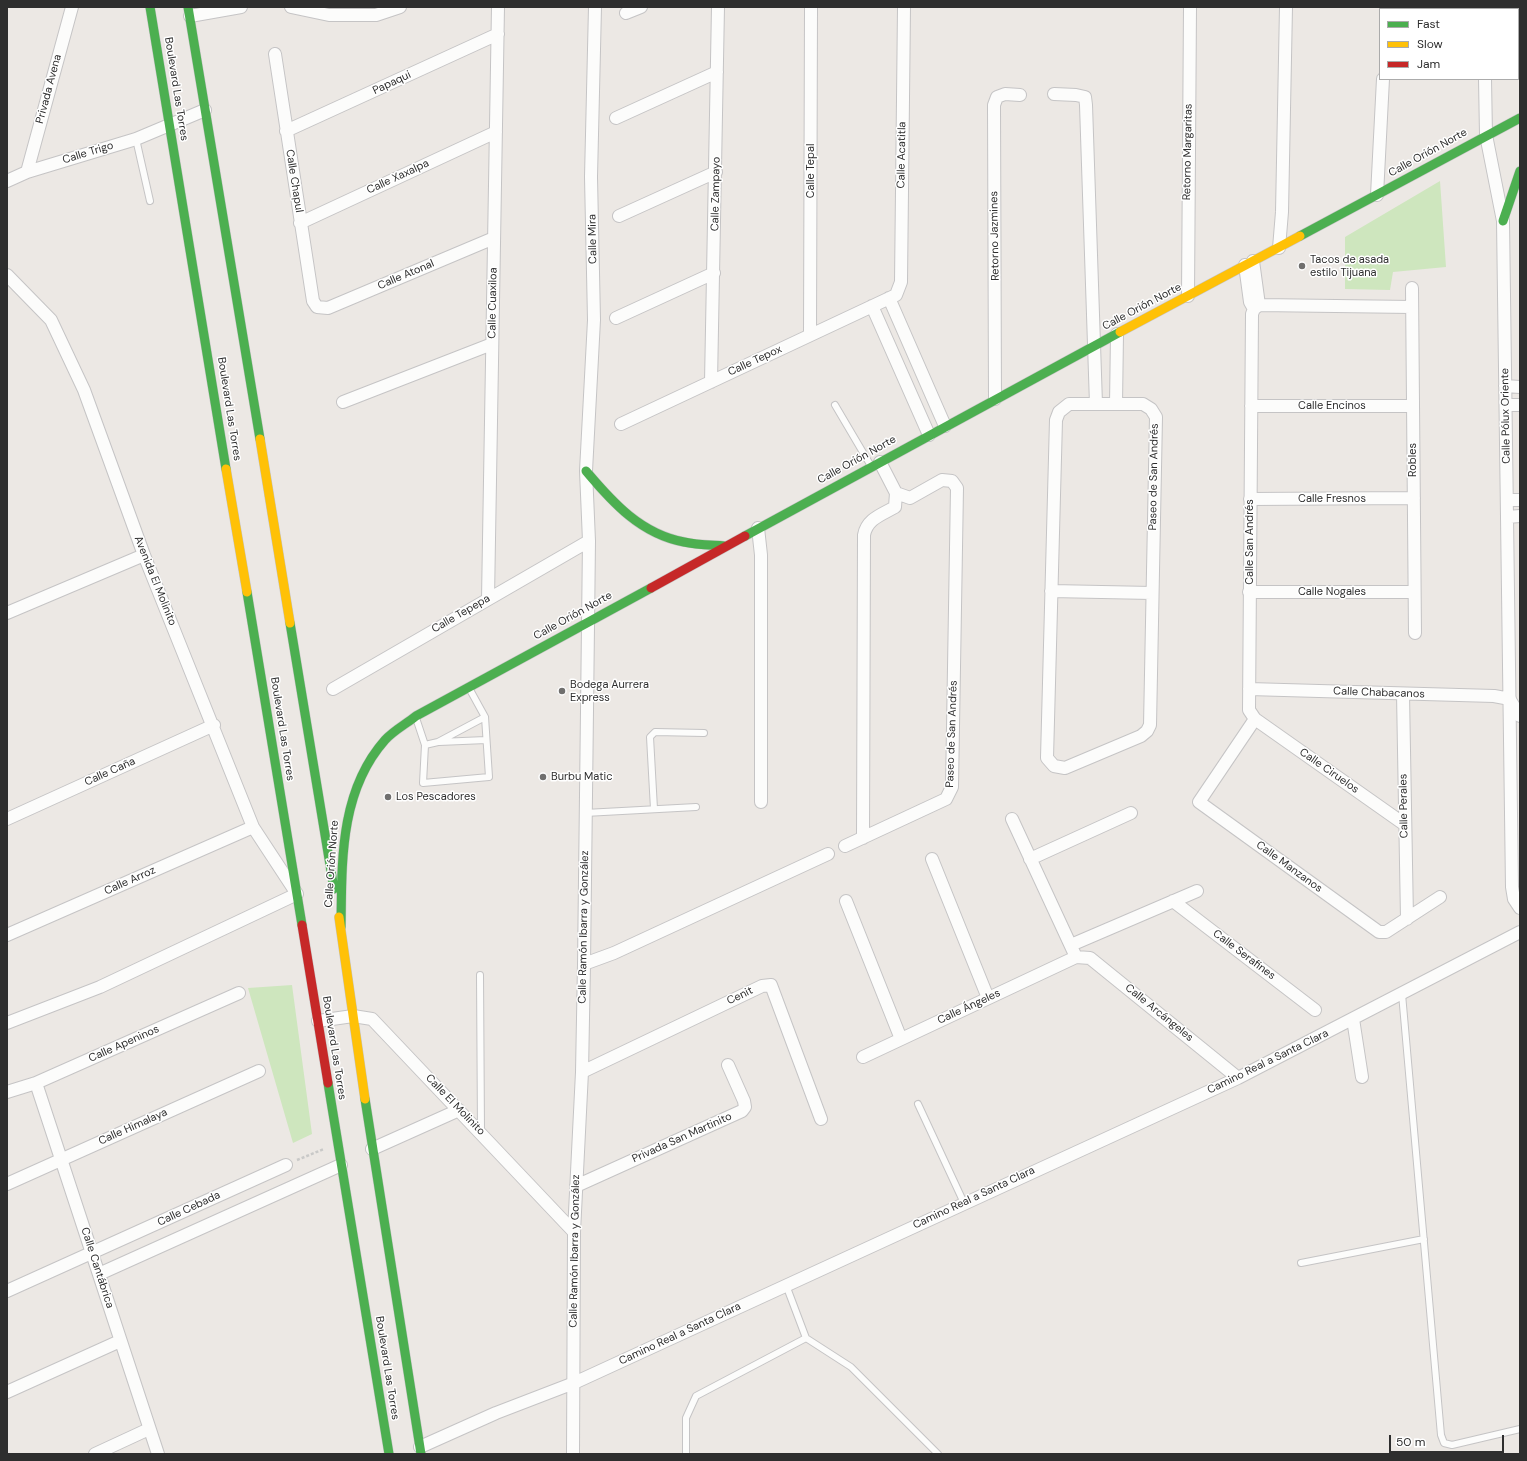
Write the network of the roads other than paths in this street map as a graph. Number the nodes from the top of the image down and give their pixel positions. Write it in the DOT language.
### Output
graph roads {
  1 [pos="72,7"];
  2 [pos="150,7"];
  3 [pos="241,7"];
  4 [pos="291,7"];
  5 [pos="400,7"];
  6 [pos="498,7"];
  7 [pos="595,7"];
  8 [pos="640,7"];
  9 [pos="718,7"];
  10 [pos="811,7"];
  11 [pos="904,7"];
  12 [pos="1190,7"];
  13 [pos="1286,7"];
  14 [pos="189,11"];
  15 [pos="626,13"];
  16 [pos="498,34"];
  17 [pos="275,54"];
  18 [pos="717,72"];
  19 [pos="1383,80"];
  20 [pos="1485,80"];
  21 [pos="1054,94"];
  22 [pos="1020,95"];
  23 [pos="205,110"];
  24 [pos="616,118"];
  25 [pos="1520,118"];
  26 [pos="170,126"];
  27 [pos="286,131"];
  28 [pos="496,132"];
  29 [pos="1486,135"];
  30 [pos="136,139"];
  31 [pos="1520,171"];
  32 [pos="27,172"];
  33 [pos="716,172"];
  34 [pos="7,181"];
  35 [pos="1378,195"];
  36 [pos="150,201"];
  37 [pos="620,216"];
  38 [pos="1503,220"];
  39 [pos="300,222"];
  40 [pos="494,238"];
  41 [pos="1279,248"];
  42 [pos="1249,263"];
  43 [pos="714,273"];
  44 [pos="7,275"];
  45 [pos="1412,288"];
  46 [pos="1188,296"];
  47 [pos="889,298"];
  48 [pos="872,306"];
  49 [pos="317,307"];
  50 [pos="1256,307"];
  51 [pos="1412,307"];
  52 [pos="616,318"];
  53 [pos="1117,334"];
  54 [pos="810,335"];
  55 [pos="492,344"];
  56 [pos="1096,345"];
  57 [pos="711,382"];
  58 [pos="1505,386"];
  59 [pos="1520,386"];
  60 [pos="995,399"];
  61 [pos="343,402"];
  62 [pos="1096,404"];
  63 [pos="1116,404"];
  64 [pos="1520,404"];
  65 [pos="835,405"];
  66 [pos="1506,405"];
  67 [pos="1251,406"];
  68 [pos="1413,406"];
  69 [pos="621,424"];
  70 [pos="945,426"];
  71 [pos="929,435"];
  72 [pos="875,464"];
  73 [pos="586,471"];
  74 [pos="896,494"];
  75 [pos="1414,498"];
  76 [pos="1250,499"];
  77 [pos="1507,500"];
  78 [pos="1520,500"];
  79 [pos="1520,516"];
  80 [pos="1507,517"];
  81 [pos="758,528"];
  82 [pos="589,541"];
  83 [pos="724,546"];
  84 [pos="144,554"];
  85 [pos="1051,591"];
  86 [pos="1249,592"];
  87 [pos="1414,592"];
  88 [pos="1152,593"];
  89 [pos="488,599"];
  90 [pos="7,613"];
  91 [pos="587,621"];
  92 [pos="1415,633"];
  93 [pos="468,687"];
  94 [pos="333,689"];
  95 [pos="1248,689"];
  96 [pos="1403,694"];
  97 [pos="1510,699"];
  98 [pos="416,716"];
  99 [pos="1520,716"];
  100 [pos="485,717"];
  101 [pos="1255,719"];
  102 [pos="214,725"];
  103 [pos="704,733"];
  104 [pos="486,740"];
  105 [pos="438,742"];
  106 [pos="425,745"];
  107 [pos="761,802"];
  108 [pos="696,807"];
  109 [pos="654,809"];
  110 [pos="1131,812"];
  111 [pos="586,813"];
  112 [pos="7,819"];
  113 [pos="1012,819"];
  114 [pos="1404,824"];
  115 [pos="253,827"];
  116 [pos="863,838"];
  117 [pos="845,846"];
  118 [pos="828,854"];
  119 [pos="932,858"];
  120 [pos="1030,859"];
  121 [pos="1197,891"];
  122 [pos="297,894"];
  123 [pos="1440,897"];
  124 [pos="846,900"];
  125 [pos="1173,901"];
  126 [pos="1520,908"];
  127 [pos="1406,919"];
  128 [pos="340,927"];
  129 [pos="1520,932"];
  130 [pos="7,935"];
  131 [pos="1071,945"];
  132 [pos="1076,957"];
  133 [pos="584,964"];
  134 [pos="480,975"];
  135 [pos="239,993"];
  136 [pos="1402,994"];
  137 [pos="988,998"];
  138 [pos="1315,1010"];
  139 [pos="353,1016"];
  140 [pos="1353,1019"];
  141 [pos="318,1021"];
  142 [pos="7,1023"];
  143 [pos="901,1039"];
  144 [pos="863,1056"];
  145 [pos="728,1065"];
  146 [pos="260,1070"];
  147 [pos="582,1072"];
  148 [pos="1362,1077"];
  149 [pos="1238,1078"];
  150 [pos="36,1083"];
  151 [pos="7,1092"];
  152 [pos="918,1104"];
  153 [pos="459,1110"];
  154 [pos="821,1119"];
  155 [pos="481,1132"];
  156 [pos="372,1149"];
  157 [pos="60,1159"];
  158 [pos="286,1165"];
  159 [pos="341,1165"];
  160 [pos="7,1184"];
  161 [pos="576,1186"];
  162 [pos="964,1203"];
  163 [pos="574,1232"];
  164 [pos="1424,1239"];
  165 [pos="93,1253"];
  166 [pos="1301,1263"];
  167 [pos="99,1274"];
  168 [pos="786,1284"];
  169 [pos="7,1291"];
  170 [pos="806,1338"];
  171 [pos="120,1341"];
  172 [pos="574,1383"];
  173 [pos="7,1392"];
  174 [pos="149,1429"];
  175 [pos="1520,1429"];
  176 [pos="421,1450"];
  177 [pos="95,1454"];
  178 [pos="158,1454"];
  179 [pos="388,1454"];
  180 [pos="573,1454"];
  181 [pos="686,1454"];
  182 [pos="938,1454"];
  1 -- 32 [label="street, Privada Avena"];
  2 -- 26 [label="main road, Boulevard Las Torres"];
  3 -- 14 [label="street"];
  4 -- 5 [label="street"];
  6 -- 16 [label="street, Calle Cuaxiloa"];
  7 -- 73 [label="street, Calle Mira"];
  8 -- 15 [label="street"];
  9 -- 18 [label="street, Calle Zampayo"];
  10 -- 54 [label="street, Calle Tepal"];
  11 -- 47 [label="street, Calle Acatitla"];
  12 -- 46 [label="street, Retorno Margaritas"];
  13 -- 41 [label="street"];
  14 -- 23 [label="main road, Boulevard Las Torres"];
  16 -- 27 [label="street, Papaqui"];
  16 -- 28 [label="street, Calle Cuaxiloa"];
  17 -- 27 [label="street, Calle Chapul"];
  18 -- 24 [label="street"];
  18 -- 33 [label="street, Calle Zampayo"];
  19 -- 35 [label="street"];
  20 -- 29 [label="street, Calle Pólux Oriente"];
  21 -- 56 [label="street"];
  22 -- 60 [label="street, Retorno Jazmines"];
  23 -- 26 [label="street, Calle Trigo"];
  23 -- 128 [label="main road, Boulevard Las Torres"];
  25 -- 29 [label="main road, Calle Orión Norte"];
  26 -- 30 [label="street, Calle Trigo"];
  26 -- 122 [label="main road, Boulevard Las Torres"];
  27 -- 39 [label="street, Calle Chapul"];
  28 -- 39 [label="street, Calle Xaxalpa"];
  28 -- 40 [label="street, Calle Cuaxiloa"];
  29 -- 35 [label="main road, Calle Orión Norte"];
  29 -- 38 [label="street, Calle Pólux Oriente"];
  30 -- 32 [label="street, Calle Trigo"];
  30 -- 36 [label="lane"];
  31 -- 38 [label="main road"];
  32 -- 34 [label="street, Calle Trigo"];
  33 -- 37 [label="street"];
  33 -- 43 [label="street, Calle Zampayo"];
  35 -- 41 [label="main road, Calle Orión Norte"];
  38 -- 58 [label="street, Calle Pólux Oriente"];
  39 -- 49 [label="street, Calle Chapul"];
  40 -- 49 [label="street, Calle Atonal"];
  40 -- 55 [label="street, Calle Cuaxiloa"];
  41 -- 42 [label="main road, Calle Orión Norte"];
  42 -- 46 [label="main road, Calle Orión Norte"];
  42 -- 50 [label="street, Calle San Andrés"];
  43 -- 52 [label="street"];
  43 -- 57 [label="street, Calle Zampayo"];
  44 -- 84 [label="street, Avenida El Molinito"];
  45 -- 51 [label="street, Robles"];
  46 -- 53 [label="main road, Calle Orión Norte"];
  47 -- 48 [label="street, Calle Tepox"];
  47 -- 70 [label="street"];
  48 -- 54 [label="street, Calle Tepox"];
  48 -- 71 [label="street"];
  50 -- 51 [label="street"];
  50 -- 67 [label="street, Calle San Andrés"];
  51 -- 68 [label="street, Robles"];
  53 -- 56 [label="main road, Calle Orión Norte"];
  53 -- 63 [label="street"];
  54 -- 57 [label="street, Calle Tepox"];
  55 -- 61 [label="street"];
  55 -- 89 [label="street, Calle Cuaxiloa"];
  56 -- 60 [label="main road, Calle Orión Norte"];
  56 -- 62 [label="street"];
  57 -- 69 [label="street, Calle Tepox"];
  58 -- 59 [label="street"];
  58 -- 66 [label="street, Calle Pólux Oriente"];
  60 -- 70 [label="main road, Calle Orión Norte"];
  62 -- 63 [label="street, Paseo de San Andrés"];
  62 -- 85 [label="street, Paseo de San Andrés"];
  63 -- 88 [label="street, Paseo de San Andrés"];
  64 -- 66 [label="street"];
  65 -- 72 [label="lane"];
  66 -- 77 [label="street, Calle Pólux Oriente"];
  67 -- 68 [label="street, Calle Encinos"];
  67 -- 76 [label="street, Calle San Andrés"];
  68 -- 75 [label="street, Robles"];
  70 -- 71 [label="main road, Calle Orión Norte"];
  71 -- 72 [label="main road, Calle Orión Norte"];
  72 -- 74 [label="street"];
  72 -- 81 [label="main road, Calle Orión Norte"];
  73 -- 82 [label="street, Calle Ramón Ibarra y González"];
  73 -- 83 [label="main road"];
  74 -- 116 [label="street"];
  74 -- 116 [label="street, Paseo de San Andrés"];
  75 -- 76 [label="street, Calle Fresnos"];
  75 -- 87 [label="street, Robles"];
  76 -- 86 [label="street, Calle San Andrés"];
  77 -- 78 [label="street"];
  77 -- 80 [label="street, Calle Pólux Oriente"];
  79 -- 80 [label="street"];
  80 -- 97 [label="street, Calle Pólux Oriente"];
  81 -- 83 [label="main road, Calle Orión Norte"];
  81 -- 107 [label="street"];
  82 -- 89 [label="street, Calle Tepepa"];
  82 -- 91 [label="street, Calle Ramón Ibarra y González"];
  83 -- 91 [label="main road, Calle Orión Norte"];
  84 -- 90 [label="street"];
  84 -- 102 [label="street, Avenida El Molinito"];
  85 -- 88 [label="street"];
  85 -- 88 [label="street, Paseo de San Andrés"];
  86 -- 87 [label="street, Calle Nogales"];
  86 -- 95 [label="street, Calle San Andrés"];
  87 -- 92 [label="street, Robles"];
  89 -- 94 [label="street, Calle Tepepa"];
  91 -- 93 [label="main road, Calle Orión Norte"];
  91 -- 111 [label="street, Calle Ramón Ibarra y González"];
  93 -- 98 [label="main road, Calle Orión Norte"];
  93 -- 100 [label="lane"];
  95 -- 96 [label="street, Calle Chabacanos"];
  95 -- 101 [label="street, Calle San Andrés"];
  96 -- 97 [label="street, Calle Chabacanos"];
  96 -- 114 [label="street, Calle Perales"];
  97 -- 99 [label="street"];
  97 -- 126 [label="street, Calle Pólux Oriente"];
  98 -- 106 [label="lane"];
  98 -- 128 [label="main road, Calle Orión Norte"];
  100 -- 104 [label="lane"];
  100 -- 105 [label="lane"];
  101 -- 114 [label="street, Calle Ciruelos"];
  101 -- 127 [label="street, Calle Manzanos"];
  102 -- 112 [label="street, Calle Caña"];
  102 -- 115 [label="street, Avenida El Molinito"];
  103 -- 109 [label="lane"];
  104 -- 105 [label="lane"];
  104 -- 106 [label="lane"];
  105 -- 106 [label="lane"];
  108 -- 109 [label="lane"];
  109 -- 111 [label="lane"];
  110 -- 120 [label="street"];
  111 -- 133 [label="street, Calle Ramón Ibarra y González"];
  113 -- 120 [label="street"];
  114 -- 127 [label="street, Calle Perales"];
  115 -- 122 [label="street, Avenida El Molinito"];
  115 -- 130 [label="street, Calle Arroz"];
  116 -- 117 [label="street, Paseo de San Andrés"];
  118 -- 133 [label="street"];
  119 -- 137 [label="street"];
  120 -- 131 [label="street"];
  121 -- 125 [label="street"];
  122 -- 141 [label="main road, Boulevard Las Torres"];
  122 -- 142 [label="street"];
  123 -- 127 [label="street"];
  124 -- 143 [label="street"];
  125 -- 131 [label="street"];
  125 -- 138 [label="street, Calle Serafines"];
  128 -- 139 [label="main road, Boulevard Las Torres"];
  129 -- 136 [label="street, Camino Real a Santa Clara"];
  131 -- 132 [label="street"];
  132 -- 137 [label="street, Calle Ángeles"];
  132 -- 149 [label="street, Calle Arcángeles"];
  133 -- 147 [label="street, Calle Ramón Ibarra y González"];
  134 -- 155 [label="lane"];
  135 -- 150 [label="street, Calle Apeninos"];
  136 -- 140 [label="street, Camino Real a Santa Clara"];
  136 -- 164 [label="lane"];
  137 -- 143 [label="street, Calle Ángeles"];
  139 -- 141 [label="street, Calle El Molinito"];
  139 -- 153 [label="street, Calle El Molinito"];
  139 -- 156 [label="main road, Boulevard Las Torres"];
  140 -- 148 [label="street"];
  140 -- 149 [label="street, Camino Real a Santa Clara"];
  141 -- 159 [label="main road, Boulevard Las Torres"];
  143 -- 144 [label="street, Calle Ángeles"];
  145 -- 161 [label="street, Privada San Martinito"];
  146 -- 157 [label="street, Calle Himalaya"];
  147 -- 154 [label="street, Cenit"];
  147 -- 161 [label="street, Calle Ramón Ibarra y González"];
  149 -- 162 [label="street, Camino Real a Santa Clara"];
  150 -- 151 [label="street, Calle Apeninos"];
  150 -- 157 [label="street, Calle Cantábrica"];
  152 -- 162 [label="lane"];
  153 -- 155 [label="street, Calle El Molinito"];
  153 -- 156 [label="street"];
  155 -- 163 [label="street, Calle El Molinito"];
  156 -- 176 [label="main road, Boulevard Las Torres"];
  157 -- 160 [label="street, Calle Himalaya"];
  157 -- 165 [label="street, Calle Cantábrica"];
  158 -- 165 [label="street, Calle Cebada"];
  159 -- 167 [label="street"];
  159 -- 179 [label="main road, Boulevard Las Torres"];
  161 -- 163 [label="street, Calle Ramón Ibarra y González"];
  162 -- 168 [label="street, Camino Real a Santa Clara"];
  163 -- 172 [label="street, Calle Ramón Ibarra y González"];
  164 -- 166 [label="lane"];
  164 -- 175 [label="lane"];
  165 -- 167 [label="street, Calle Cantábrica"];
  165 -- 169 [label="street, Calle Cebada"];
  167 -- 171 [label="street, Calle Cantábrica"];
  168 -- 170 [label="lane"];
  168 -- 172 [label="street, Camino Real a Santa Clara"];
  170 -- 181 [label="lane"];
  170 -- 182 [label="lane"];
  171 -- 173 [label="street"];
  171 -- 174 [label="street, Calle Cantábrica"];
  172 -- 176 [label="street, Camino Real a Santa Clara"];
  172 -- 180 [label="street, Calle Ramón Ibarra y González"];
  174 -- 177 [label="street"];
  174 -- 178 [label="street, Calle Cantábrica"];
}
